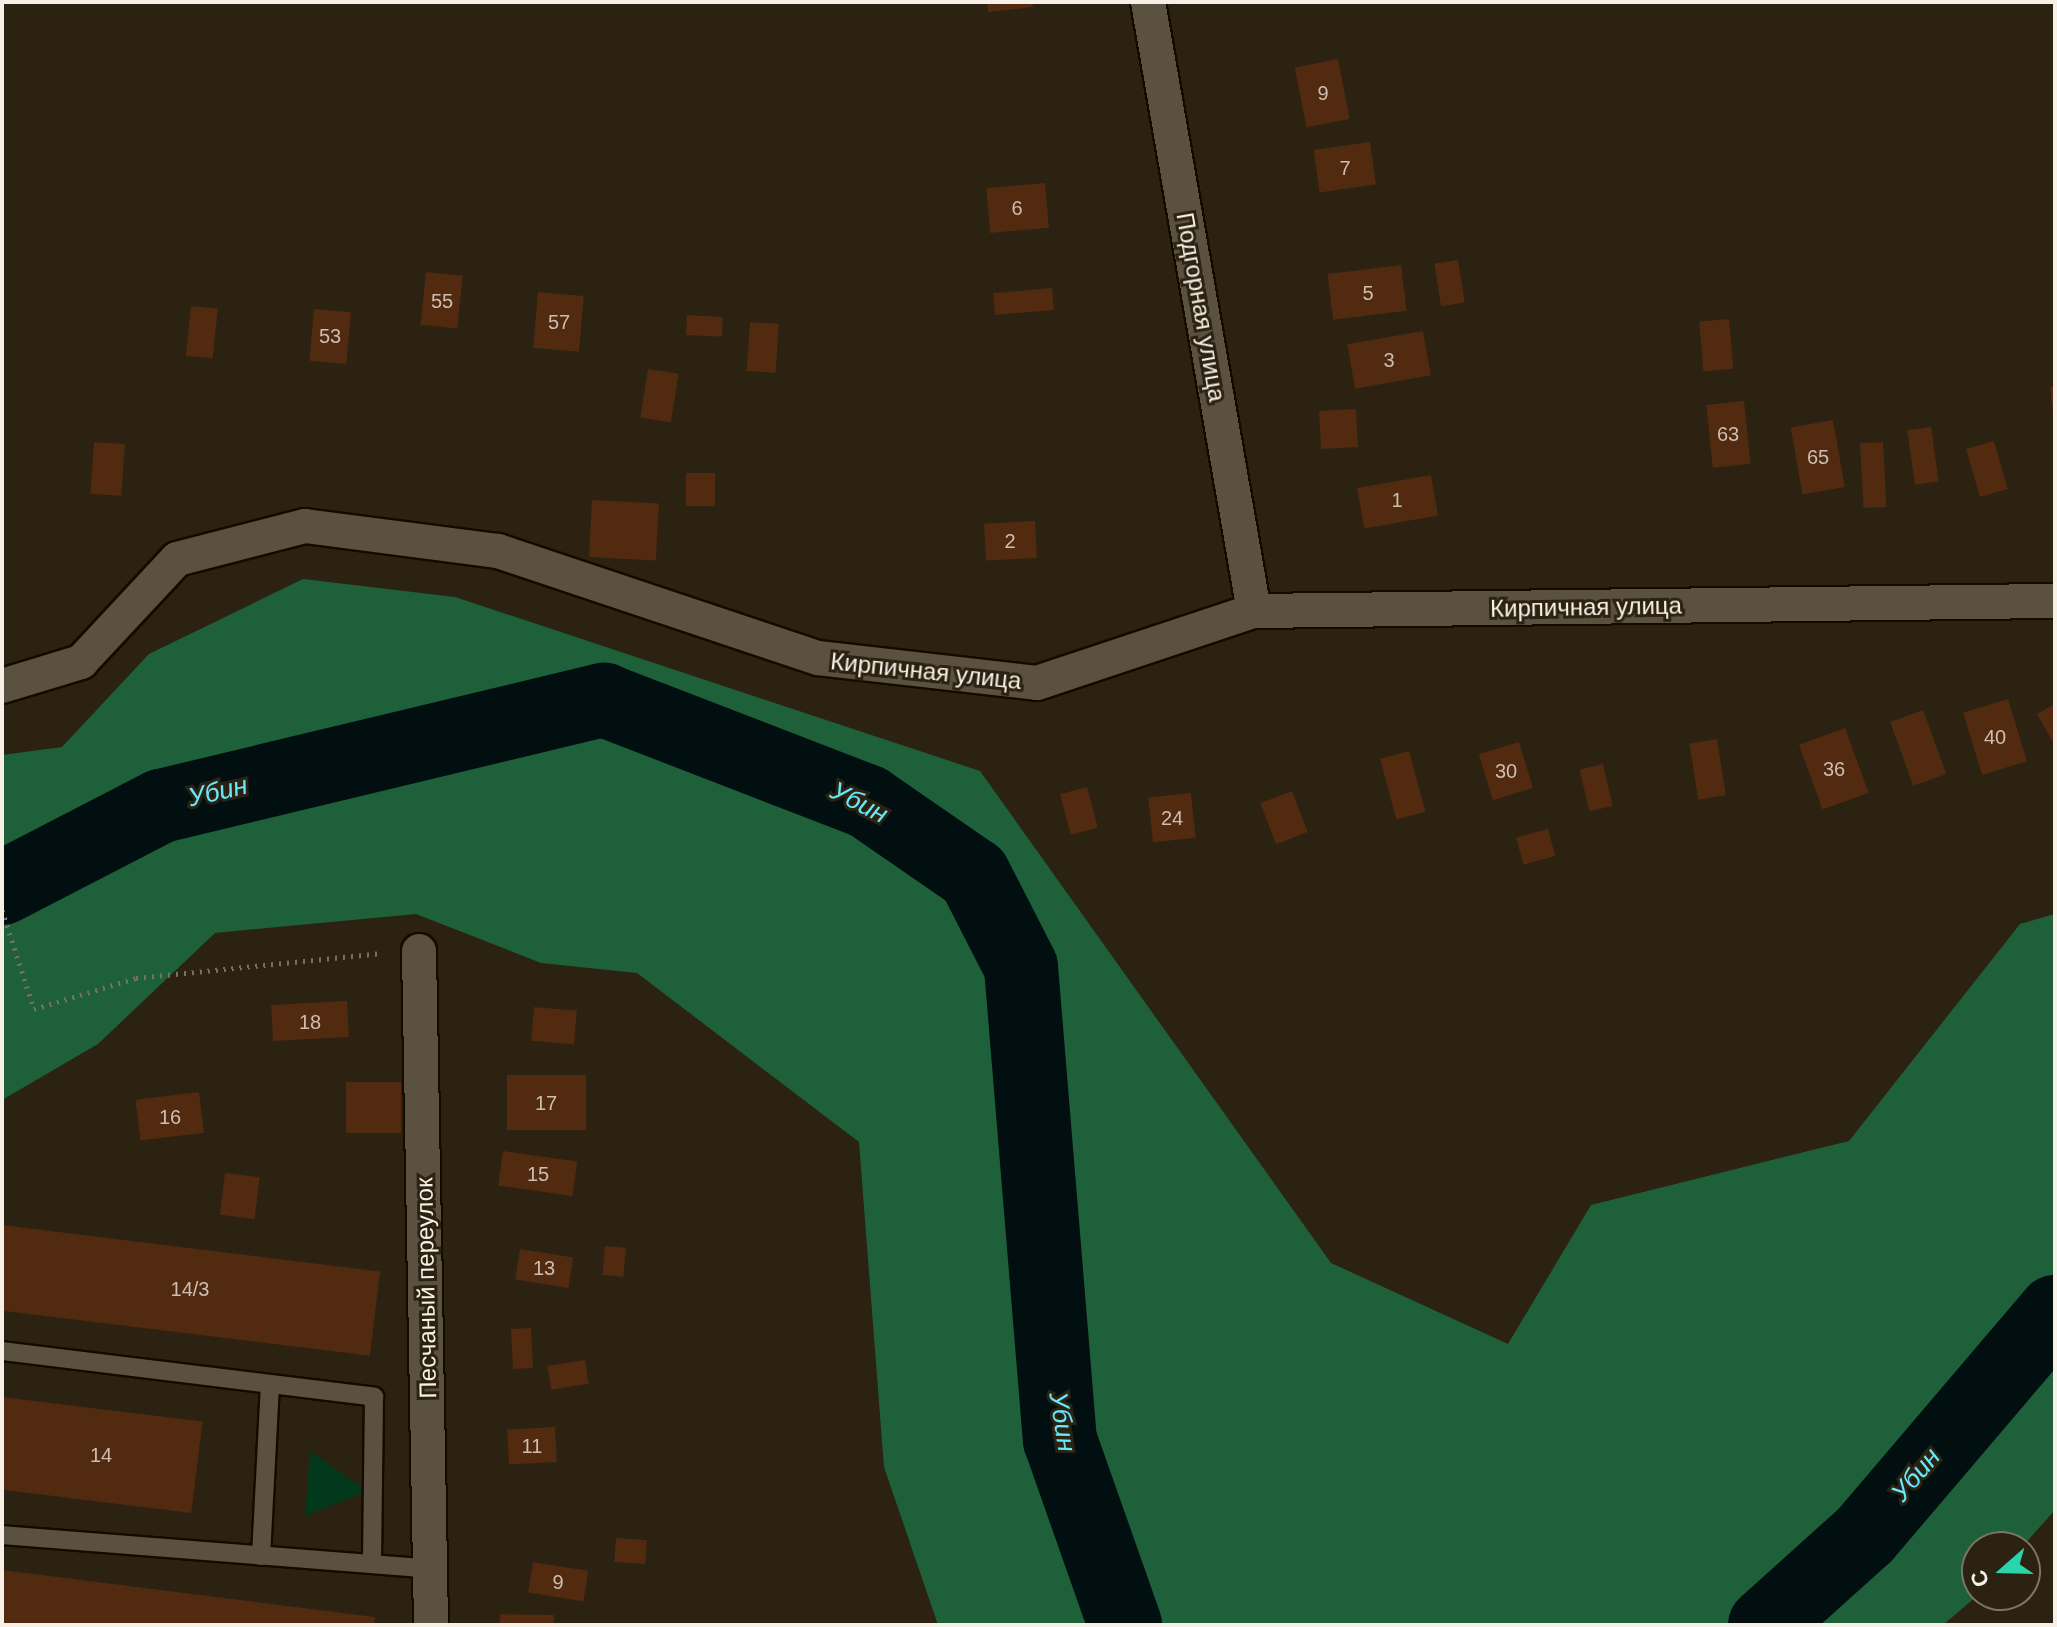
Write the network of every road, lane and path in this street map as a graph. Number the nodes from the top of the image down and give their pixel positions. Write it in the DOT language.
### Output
graph roads {
  1 [pos="1148,2"];
  2 [pos="2055,601"];
  3 [pos="1254,611"];
  4 [pos="2,686"];
  5 [pos="2,910"];
  6 [pos="419,951"];
  7 [pos="2,1351"];
  8 [pos="270,1384"];
  9 [pos="2,1535"];
  10 [pos="261,1556"];
  11 [pos="372,1564"];
  12 [pos="432,1569"];
  13 [pos="431,1625"];
  1 -- 3 [label="street, Подгорная улица"];
  2 -- 3 [label="street, Кирпичная улица"];
  3 -- 4 [label="street, Кирпичная улица"];
  5 -- 6 [label="path"];
  6 -- 12 [label="street, Песчаный переулок"];
  7 -- 8 [label="lane"];
  8 -- 10 [label="lane"];
  8 -- 11 [label="lane"];
  9 -- 10 [label="lane"];
  10 -- 11 [label="lane"];
  11 -- 12 [label="lane"];
  12 -- 13 [label="street, Песчаный переулок"];
}
